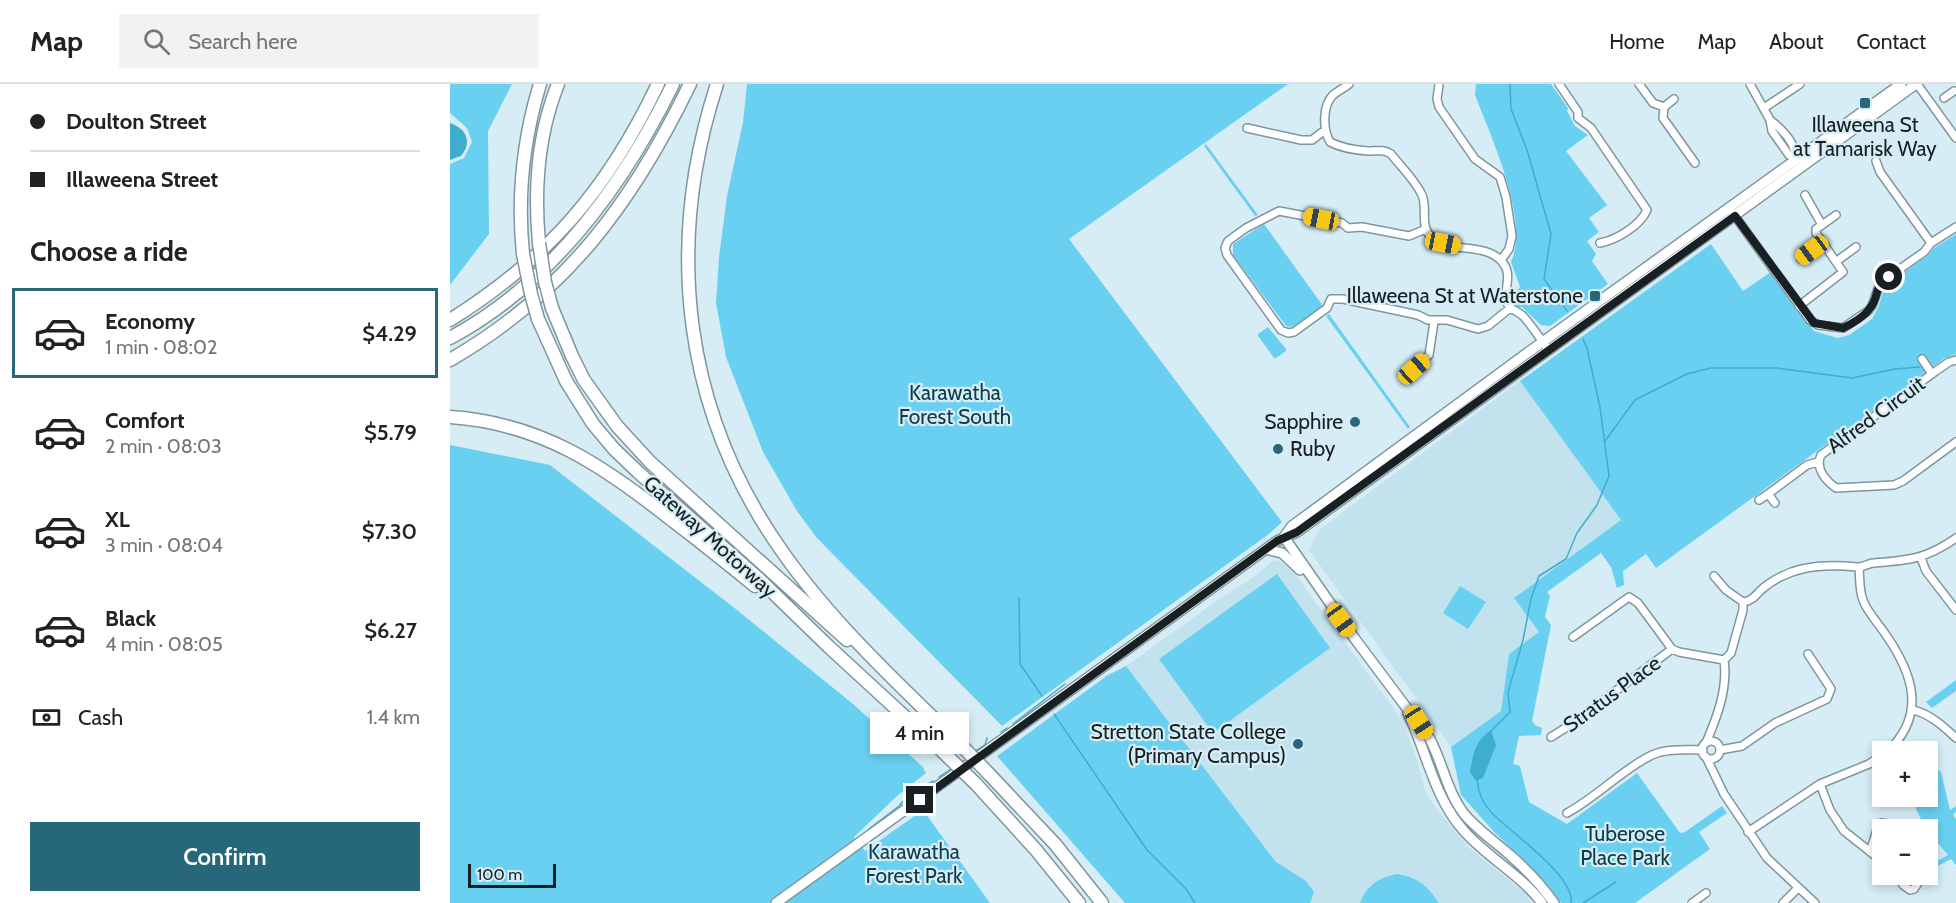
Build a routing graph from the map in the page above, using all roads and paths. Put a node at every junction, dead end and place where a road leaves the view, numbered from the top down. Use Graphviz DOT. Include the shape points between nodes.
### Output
graph roads {
  1 [pos="540,84"];
  2 [pos="558,84"];
  3 [pos="658,84"];
  4 [pos="673,84"];
  5 [pos="690,84"];
  6 [pos="717,84"];
  7 [pos="1349,84"];
  8 [pos="1439,84"];
  9 [pos="1559,84"];
  10 [pos="1639,84"];
  11 [pos="1750,84"];
  12 [pos="1800,84"];
  13 [pos="1901,84"];
  14 [pos="1916,84"];
  15 [pos="1955,92"];
  16 [pos="1944,98"];
  17 [pos="1674,99"];
  18 [pos="1664,107"];
  19 [pos="1764,108"];
  20 [pos="1247,128"];
  21 [pos="1325,130"];
  22 [pos="1956,138"];
  23 [pos="1821,154"];
  24 [pos="1794,155"];
  25 [pos="1876,161"];
  26 [pos="1695,163"];
  27 [pos="1795,173"];
  28 [pos="1805,195"];
  29 [pos="1729,208"];
  30 [pos="1836,215"];
  31 [pos="1735,216"];
  32 [pos="1822,225"];
  33 [pos="1956,227"];
  34 [pos="1426,229"];
  35 [pos="1600,243"];
  36 [pos="1823,243"];
  37 [pos="1931,243"];
  38 [pos="1856,247"];
  39 [pos="1801,258"];
  40 [pos="1500,260"];
  41 [pos="1837,261"];
  42 [pos="1799,306"];
  43 [pos="1510,308"];
  44 [pos="450,320"];
  45 [pos="1434,322"];
  46 [pos="450,338"];
  47 [pos="1545,346"];
  48 [pos="1922,359"];
  49 [pos="450,360"];
  50 [pos="1956,360"];
  51 [pos="1414,369"];
  52 [pos="1932,374"];
  53 [pos="1497,375"];
  54 [pos="1507,380"];
  55 [pos="450,417"];
  56 [pos="1412,442"];
  57 [pos="1956,442"];
  58 [pos="1818,462"];
  59 [pos="1768,494"];
  60 [pos="1759,500"];
  61 [pos="1775,503"];
  62 [pos="1284,537"];
  63 [pos="1956,538"];
  64 [pos="1266,549"];
  65 [pos="1921,558"];
  66 [pos="1859,567"];
  67 [pos="1714,576"];
  68 [pos="1319,588"];
  69 [pos="1743,602"];
  70 [pos="1956,610"];
  71 [pos="1573,637"];
  72 [pos="828,646"];
  73 [pos="1672,649"];
  74 [pos="1808,654"];
  75 [pos="1724,660"];
  76 [pos="897,683"];
  77 [pos="1403,703"];
  78 [pos="1913,710"];
  79 [pos="1714,726"];
  80 [pos="1551,737"];
  81 [pos="1956,738"];
  82 [pos="1898,741"];
  83 [pos="1705,750"];
  84 [pos="1718,750"];
  85 [pos="1872,762"];
  86 [pos="1716,777"];
  87 [pos="1820,784"];
  88 [pos="1567,813"];
  89 [pos="1748,832"];
  90 [pos="1872,845"];
  91 [pos="1870,852"];
  92 [pos="1902,885"];
  93 [pos="1917,885"];
  94 [pos="1798,888"];
  95 [pos="1706,893"];
  96 [pos="776,903"];
  97 [pos="1079,903"];
  98 [pos="1102,903"];
  99 [pos="1542,903"];
  100 [pos="1554,903"];
  101 [pos="1692,903"];
  102 [pos="1783,903"];
  103 [pos="1815,903"];
  1 -- 72 [label="highway, Gateway Motorway, bridge" via="521,172 523,254 538,319 566,381 614,449"];
  2 -- 76 [label="highway, bridge" via="540,158 539,243 552,308 584,380 633,444"];
  3 -- 44 [label="highway" via="627,144 579,213 519,271"];
  4 -- 46 [label="highway" via="637,152 588,221 523,287"];
  5 -- 49 [label="highway" via="647,167 584,252 524,309"];
  6 -- 76 [label="highway, Gateway Motorway" via="693,179 687,237 688,296 704,387 738,479 767,530 804,581"];
  7 -- 21 [label="street" via="1331,97"];
  8 -- 40 [label="street" via="1439,107 1475,159 1500,177 1512,236 1509,249"];
  9 -- 35 [label="street" via="1578,118 1591,128 1647,210 1614,240"];
  10 -- 18 [label="street" via="1653,103"];
  11 -- 19 [label="street"];
  12 -- 19 [label="street"];
  13 -- 24 [label="main road" via="1807,151"];
  14 -- 22 [label="street"];
  14 -- 23 [label="main road"];
  15 -- 16 [label="street"];
  17 -- 18 [label="street"];
  18 -- 26 [label="street" via="1663,118"];
  19 -- 24 [label="street"];
  20 -- 21 [label="street" via="1301,140 1312,140"];
  21 -- 34 [label="street" via="1330,142 1339,146 1385,150 1391,154 1422,194"];
  23 -- 24 [label="street" via="1804,160"];
  23 -- 27 [label="main road"];
  24 -- 27 [label="street"];
  24 -- 29 [label="main road" via="1785,168"];
  25 -- 37 [label="street"];
  27 -- 31 [label="main road"];
  28 -- 32 [label="street"];
  29 -- 31 [label="street"];
  29 -- 47 [label="main road"];
  30 -- 32 [label="street"];
  31 -- 42 [label="street"];
  31 -- 47 [label="main road"];
  32 -- 36 [label="street" via="1816,233"];
  33 -- 37 [label="street"];
  34 -- 40 [label="street" via="1433,239 1488,252"];
  34 -- 45 [label="street" via="1409,236 1348,228 1342,223 1279,211 1246,228 1228,241 1226,248 1227,255 1281,330 1288,333 1328,308 1331,299 1418,315"];
  36 -- 39 [label="street"];
  36 -- 41 [label="street"];
  37 -- 42 [label="street" via="1880,283 1872,306 1848,326 1814,323"];
  38 -- 41 [label="street"];
  40 -- 43 [label="street" via="1506,266 1506,301"];
  41 -- 42 [label="street" via="1841,275"];
  43 -- 45 [label="street" via="1478,329 1447,320"];
  43 -- 47 [label="street" via="1524,317"];
  45 -- 51 [label="street" via="1429,355"];
  47 -- 53 [label="main road"];
  47 -- 54 [label="main road"];
  48 -- 52 [label="street"];
  50 -- 52 [label="street, Alfred Circuit"];
  52 -- 58 [label="street, Alfred Circuit" via="1821,455"];
  53 -- 54 [label="main road"];
  53 -- 56 [label="main road"];
  54 -- 56 [label="main road"];
  55 -- 72 [label="highway" via="513,427 588,459 631,488"];
  56 -- 62 [label="main road" via="1292,526"];
  57 -- 58 [label="street, Alfred Circuit" via="1894,485 1836,488"];
  58 -- 59 [label="street" via="1807,465"];
  59 -- 60 [label="street"];
  59 -- 61 [label="street"];
  62 -- 64 [label="main road"];
  62 -- 68 [label="main road"];
  63 -- 65 [label="street"];
  64 -- 68 [label="main road" via="1290,559"];
  64 -- 96 [label="main road"];
  65 -- 66 [label="street"];
  65 -- 70 [label="street" via="1926,572"];
  66 -- 69 [label="street" via="1802,569 1782,576"];
  66 -- 78 [label="street" via="1865,606 1908,674"];
  67 -- 69 [label="street"];
  68 -- 77 [label="main road"];
  69 -- 75 [label="street" via="1731,653"];
  71 -- 73 [label="street" via="1629,597 1638,603"];
  72 -- 97 [label="highway, Gateway Motorway, bridge" via="976,784"];
  73 -- 75 [label="street"];
  73 -- 80 [label="street, Stratus Place"];
  74 -- 84 [label="street" via="1831,689 1827,699 1775,723 1742,746"];
  75 -- 79 [label="street" via="1726,674"];
  76 -- 98 [label="highway, Gateway Motorway, bridge" via="1055,844"];
  77 -- 99 [label="main road" via="1431,773 1459,824"];
  77 -- 100 [label="main road" via="1430,739 1461,810 1526,870"];
  78 -- 81 [label="street" via="1923,712"];
  78 -- 82 [label="street"];
  79 -- 83 [label="street"];
  79 -- 84 [label="street"];
  83 -- 84 [label="street" via="1712,741"];
  83 -- 84 [label="street" via="1710,759"];
  83 -- 86 [label="street"];
  83 -- 88 [label="street" via="1653,754"];
  84 -- 86 [label="street"];
  85 -- 87 [label="street"];
  86 -- 89 [label="street"];
  87 -- 89 [label="street"];
  87 -- 91 [label="street" via="1839,825"];
  89 -- 94 [label="street" via="1767,858"];
  90 -- 91 [label="street"];
  92 -- 93 [label="street" via="1910,890"];
  94 -- 102 [label="street"];
  94 -- 103 [label="street"];
  95 -- 101 [label="street"];
}
